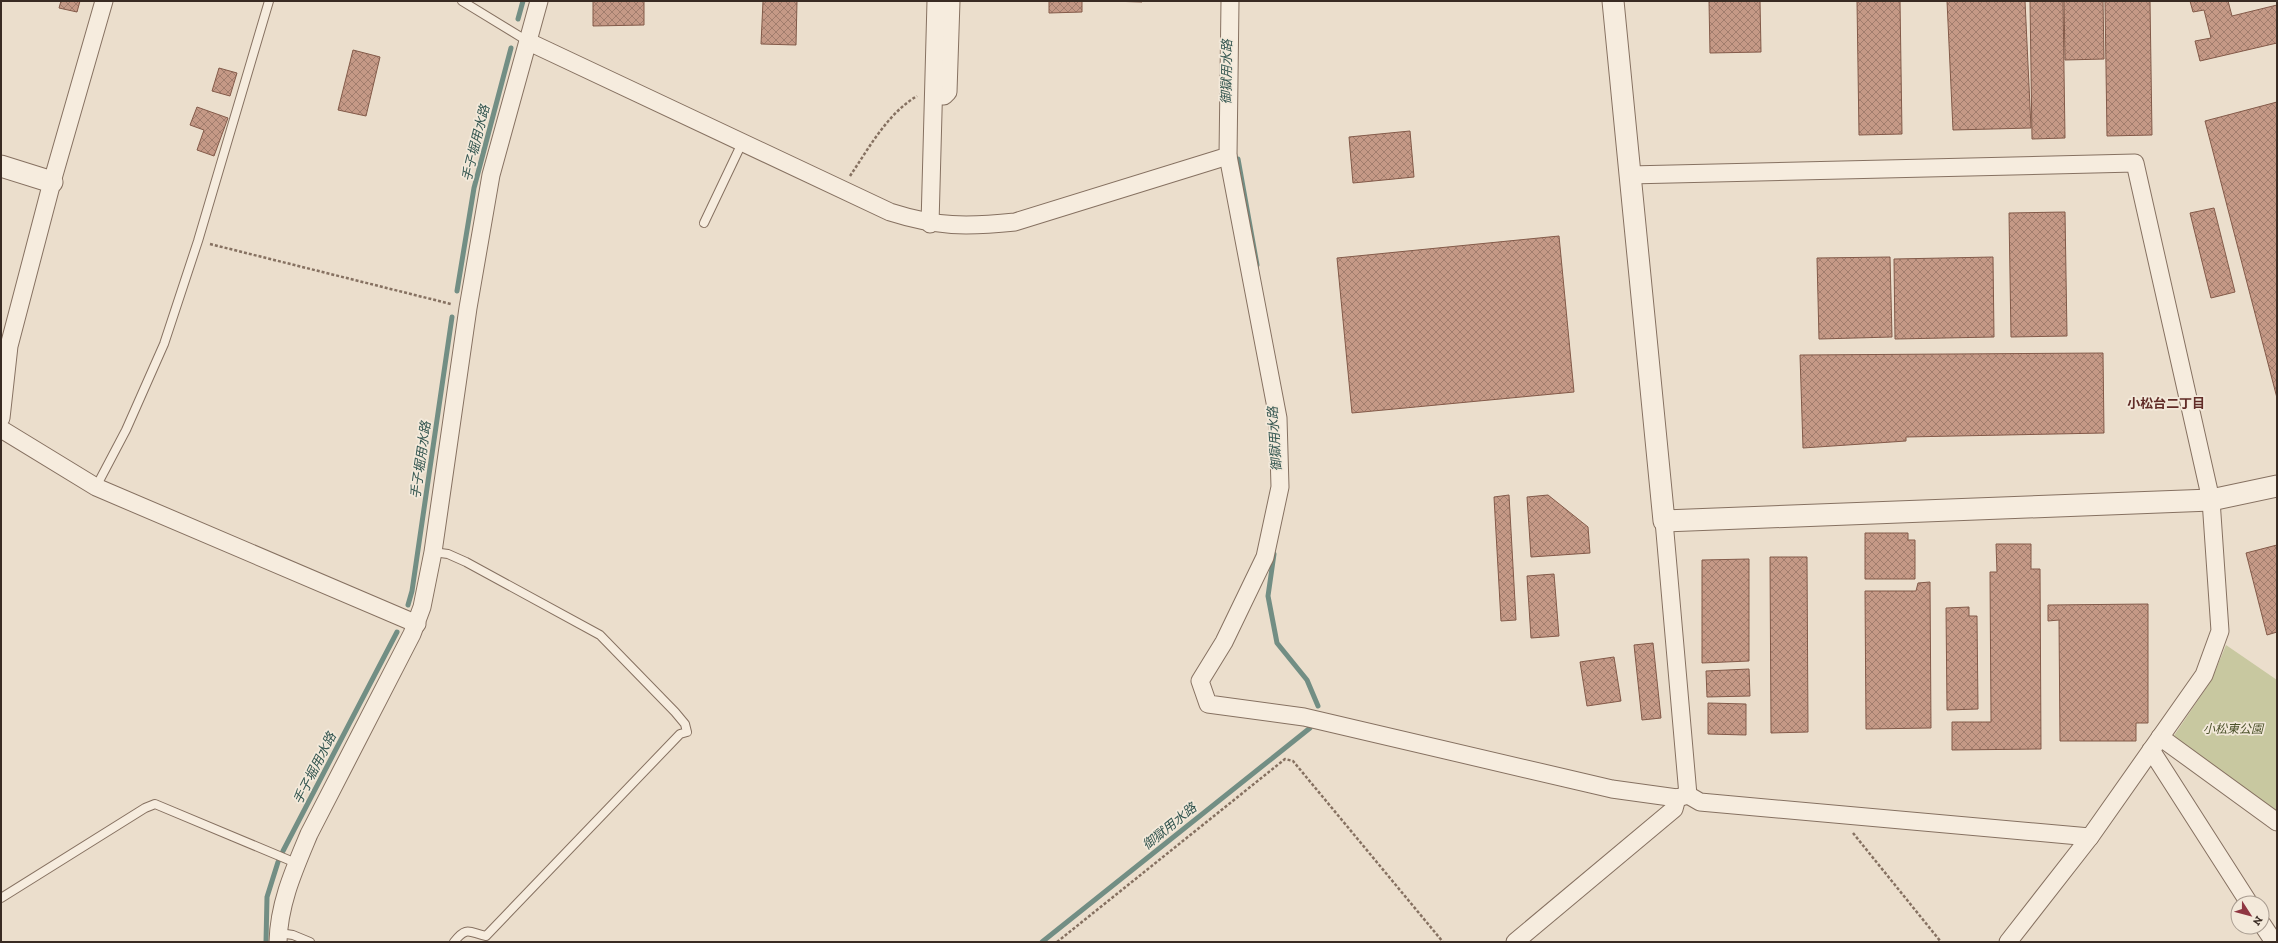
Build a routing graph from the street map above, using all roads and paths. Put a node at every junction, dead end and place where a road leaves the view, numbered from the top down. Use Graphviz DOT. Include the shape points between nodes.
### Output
graph roads {
  1 [pos="104,1"];
  2 [pos="269,1"];
  3 [pos="462,1"];
  4 [pos="539,1"];
  5 [pos="936,1"];
  6 [pos="951,1"];
  7 [pos="1230,1"];
  8 [pos="1613,1"];
  9 [pos="529,42"];
  10 [pos="927,95"];
  11 [pos="742,143"];
  12 [pos="1228,156"];
  13 [pos="1,166"];
  14 [pos="1629,175"];
  15 [pos="52,182"];
  16 [pos="840,191"];
  17 [pos="704,223"];
  18 [pos="930,224"];
  19 [pos="198,241"];
  20 [pos="468,308"];
  21 [pos="1,418"];
  22 [pos="1,430"];
  23 [pos="96,486"];
  24 [pos="2277,486"];
  25 [pos="2211,500"];
  26 [pos="1664,521"];
  27 [pos="433,552"];
  28 [pos="417,624"];
  29 [pos="2155,743"];
  30 [pos="1683,797"];
  31 [pos="1837,814"];
  32 [pos="2277,822"];
  33 [pos="2090,837"];
  34 [pos="296,863"];
  35 [pos="2244,895"];
  36 [pos="1,898"];
  37 [pos="278,937"];
  38 [pos="310,942"];
  39 [pos="454,942"];
  40 [pos="1057,942"];
  41 [pos="1443,942"];
  42 [pos="1515,942"];
  43 [pos="1942,942"];
  44 [pos="2008,942"];
  1 -- 15 [label="street"];
  2 -- 19 [label="lane"];
  3 -- 9 [label="lane"];
  4 -- 9 [label="street"];
  5 -- 10 [label="street"];
  6 -- 10 [label="street" via="948,92 944,96"];
  7 -- 12 [label="street"];
  8 -- 14 [label="street"];
  9 -- 11 [label="street"];
  9 -- 20 [label="street" via="491,175"];
  10 -- 16 [label="path" via="899,108"];
  10 -- 18 [label="street"];
  11 -- 16 [label="street"];
  11 -- 17 [label="lane"];
  12 -- 18 [label="street" via="1015,222 980,225"];
  12 -- 30 [label="street" via="1278,418 1280,486 1265,557 1224,642 1200,681 1208,704 1304,717 1612,789"];
  13 -- 15 [label="street"];
  14 -- 25 [label="street" via="2135,163"];
  14 -- 26 [label="street"];
  15 -- 21 [label="street" via="9,346"];
  16 -- 18 [label="street" via="890,212"];
  19 -- 20 [label="path"];
  19 -- 23 [label="lane" via="164,344 126,430"];
  20 -- 27 [label="street"];
  22 -- 23 [label="street"];
  23 -- 28 [label="street"];
  24 -- 25 [label="street"];
  25 -- 26 [label="street"];
  25 -- 29 [label="street" via="2220,631 2204,675"];
  26 -- 30 [label="street"];
  27 -- 28 [label="street"];
  27 -- 39 [label="lane" via="448,554 466,562 600,636 685,724 687,732 680,734 486,936 466,931"];
  28 -- 34 [label="street"];
  29 -- 32 [label="street"];
  29 -- 33 [label="street"];
  29 -- 35 [label="street"];
  30 -- 31 [label="street" via="1700,802"];
  30 -- 42 [label="street" via="1674,809"];
  31 -- 33 [label="street"];
  31 -- 43 [label="path"];
  33 -- 44 [label="street"];
  34 -- 36 [label="lane" via="155,804"];
  34 -- 37 [label="street" via="286,888"];
  37 -- 38 [label="lane" via="293,935"];
  40 -- 41 [label="path" via="1285,759 1293,761"];
}
